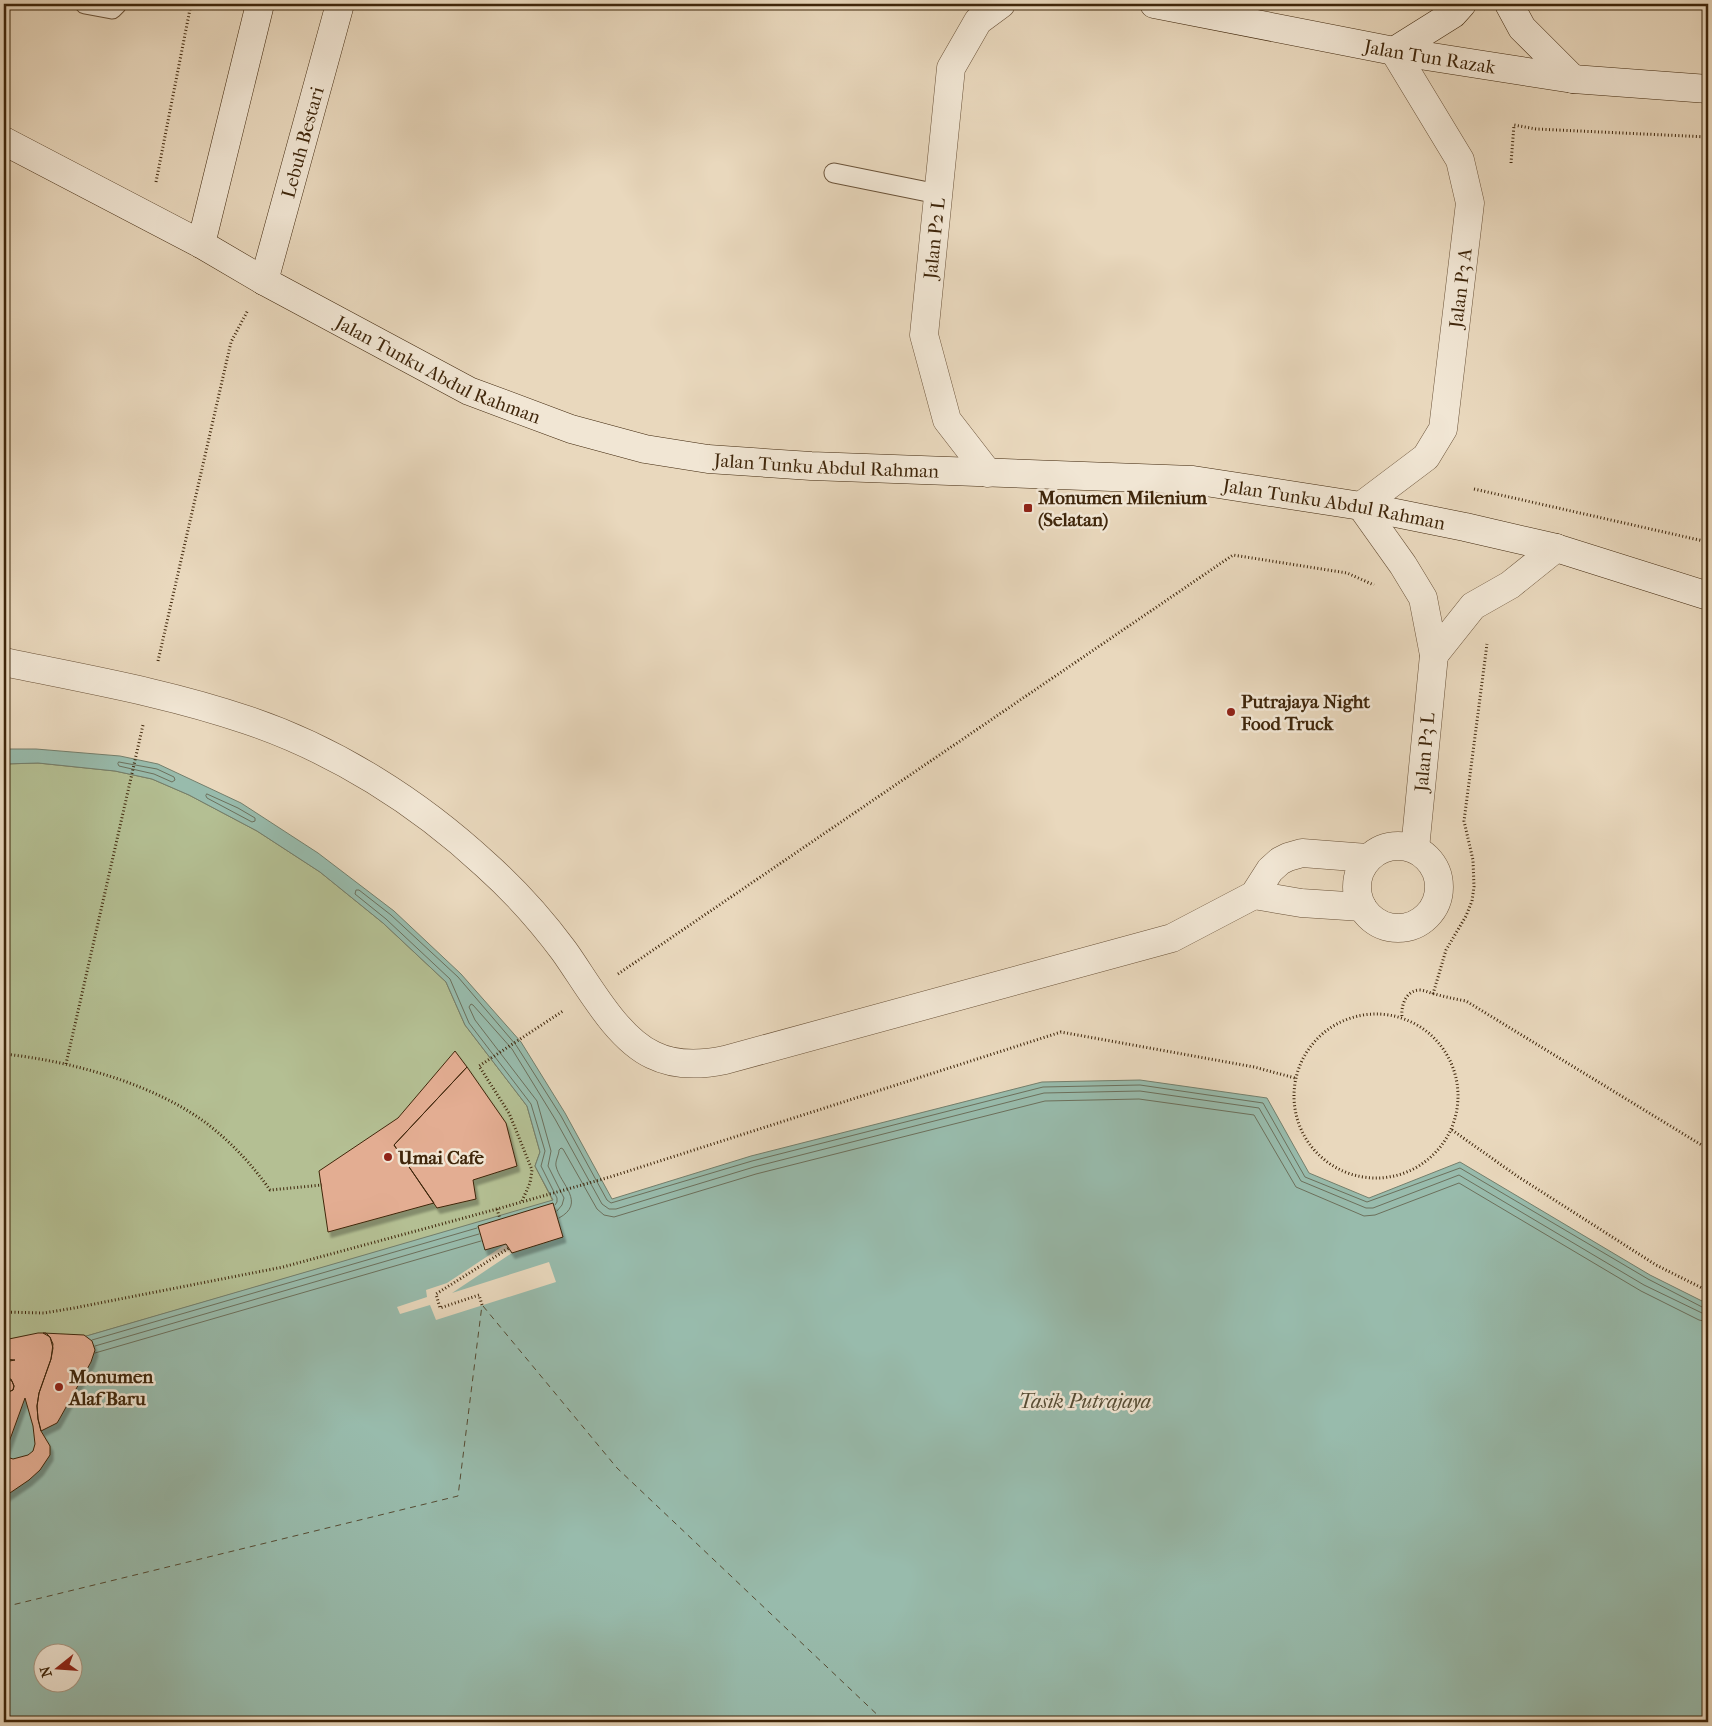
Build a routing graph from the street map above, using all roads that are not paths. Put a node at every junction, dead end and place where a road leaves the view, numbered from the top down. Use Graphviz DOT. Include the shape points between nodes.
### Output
graph roads {
  1 [pos="85,4"];
  2 [pos="117,4"];
  3 [pos="260,4"];
  4 [pos="340,4"];
  5 [pos="1001,4"];
  6 [pos="1154,4"];
  7 [pos="1462,4"];
  8 [pos="1509,4"];
  9 [pos="1394,51"];
  10 [pos="1573,79"];
  11 [pos="1708,89"];
  12 [pos="4,141"];
  13 [pos="834,173"];
  14 [pos="938,194"];
  15 [pos="201,244"];
  16 [pos="264,281"];
  17 [pos="988,474"];
  18 [pos="1360,506"];
  19 [pos="1556,548"];
  20 [pos="1708,596"];
  21 [pos="1434,655"];
  22 [pos="4,662"];
  23 [pos="1415,848"];
  24 [pos="1367,858"];
  25 [pos="1254,895"];
  26 [pos="1362,908"];
  1 -- 2 [label="lane" via="112,9"];
  3 -- 15 [label="street"];
  4 -- 16 [label="street, Lebuh Bestari"];
  5 -- 14 [label="street, Jalan P2 L" via="978,21 951,68"];
  6 -- 9 [label="street, Jalan Tun Razak"];
  7 -- 9 [label="street" via="1454,14"];
  8 -- 10 [label="street" via="1522,28"];
  9 -- 10 [label="street, Jalan Tun Razak"];
  9 -- 18 [label="street, Jalan P3 A" via="1460,160 1470,204 1443,429 1426,457"];
  10 -- 11 [label="street, Jalan Tun Razak"];
  12 -- 15 [label="street, Jalan Tunku Abdul Rahman"];
  13 -- 14 [label="lane"];
  14 -- 17 [label="street, Jalan P2 L" via="924,335 947,420"];
  15 -- 16 [label="street, Jalan Tunku Abdul Rahman"];
  16 -- 17 [label="street, Jalan Tunku Abdul Rahman" via="469,391 571,429 645,449 708,459"];
  17 -- 18 [label="street, Jalan Tunku Abdul Rahman" via="1193,480"];
  18 -- 19 [label="street, Jalan Tunku Abdul Rahman"];
  18 -- 21 [label="street, Jalan P3 L" via="1404,565 1422,598"];
  19 -- 20 [label="street, Jalan Tunku Abdul Rahman"];
  19 -- 21 [label="street" via="1510,585 1473,606"];
  21 -- 23 [label="street, Jalan P3 L"];
  22 -- 25 [label="street" via="196,704 249,720 352,766 403,798 486,864 527,904 615,1023 632,1041 652,1055 676,1062 703,1064 725,1060 1172,938"];
  23 -- 24 [label="street" via="1398,845 1381,848"];
  23 -- 26 [label="street" via="1429,858 1438,874 1440,891 1434,908 1422,921 1407,928 1389,928 1374,921"];
  24 -- 25 [label="street" via="1302,853 1288,857 1270,870"];
  24 -- 26 [label="street" via="1358,874 1357,891"];
  25 -- 26 [label="street" via="1301,904"];
}
